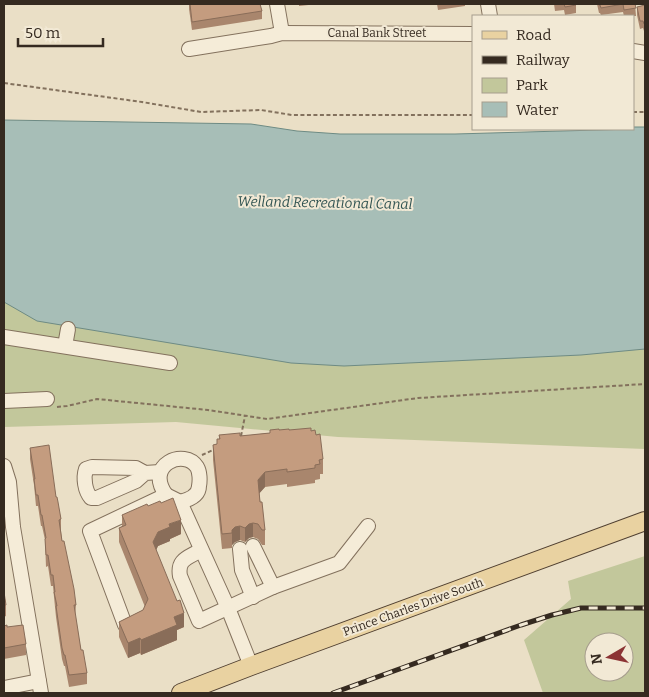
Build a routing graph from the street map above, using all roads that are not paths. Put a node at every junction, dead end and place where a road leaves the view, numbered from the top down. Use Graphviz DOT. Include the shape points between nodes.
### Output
graph roads {
  1 [pos="277,4"];
  2 [pos="282,33"];
  3 [pos="472,34"];
  4 [pos="189,49"];
  5 [pos="68,328"];
  6 [pos="4,337"];
  7 [pos="65,346"];
  8 [pos="170,363"];
  9 [pos="47,399"];
  10 [pos="4,401"];
  11 [pos="4,466"];
  12 [pos="160,472"];
  13 [pos="145,473"];
  14 [pos="166,496"];
  15 [pos="180,502"];
  16 [pos="645,521"];
  17 [pos="368,526"];
  18 [pos="8,527"];
  19 [pos="201,550"];
  20 [pos="273,587"];
  21 [pos="253,597"];
  22 [pos="228,608"];
  23 [pos="125,625"];
  24 [pos="251,666"];
  25 [pos="40,687"];
  26 [pos="4,688"];
  27 [pos="201,690"];
  28 [pos="181,693"];
  1 -- 2 [label="street"];
  2 -- 3 [label="street, Canal Bank Street"];
  2 -- 4 [label="street, Canal Bank Street"];
  5 -- 7 [label="street"];
  6 -- 7 [label="street"];
  7 -- 8 [label="street"];
  9 -- 10 [label="street"];
  11 -- 18 [label="street" via="9,482"];
  12 -- 13 [label="street"];
  12 -- 14 [label="street" via="161,489"];
  12 -- 15 [label="street" via="173,460 191,461 197,467 198,492"];
  14 -- 15 [label="street"];
  14 -- 23 [label="street" via="90,531"];
  15 -- 19 [label="street"];
  16 -- 24 [label="main road, Prince Charles Drive South"];
  17 -- 20 [label="street" via="339,563"];
  18 -- 25 [label="street"];
  19 -- 22 [label="street"];
  19 -- 22 [label="street" via="182,561 179,569 199,621"];
  20 -- 21 [label="street"];
  20 -- 21 [label="street" via="246,547 242,570"];
  21 -- 22 [label="street"];
  22 -- 24 [label="street"];
  24 -- 27 [label="main road, Prince Charles Drive South"];
  25 -- 26 [label="street"];
  27 -- 28 [label="main road, Prince Charles Drive South"];
}
